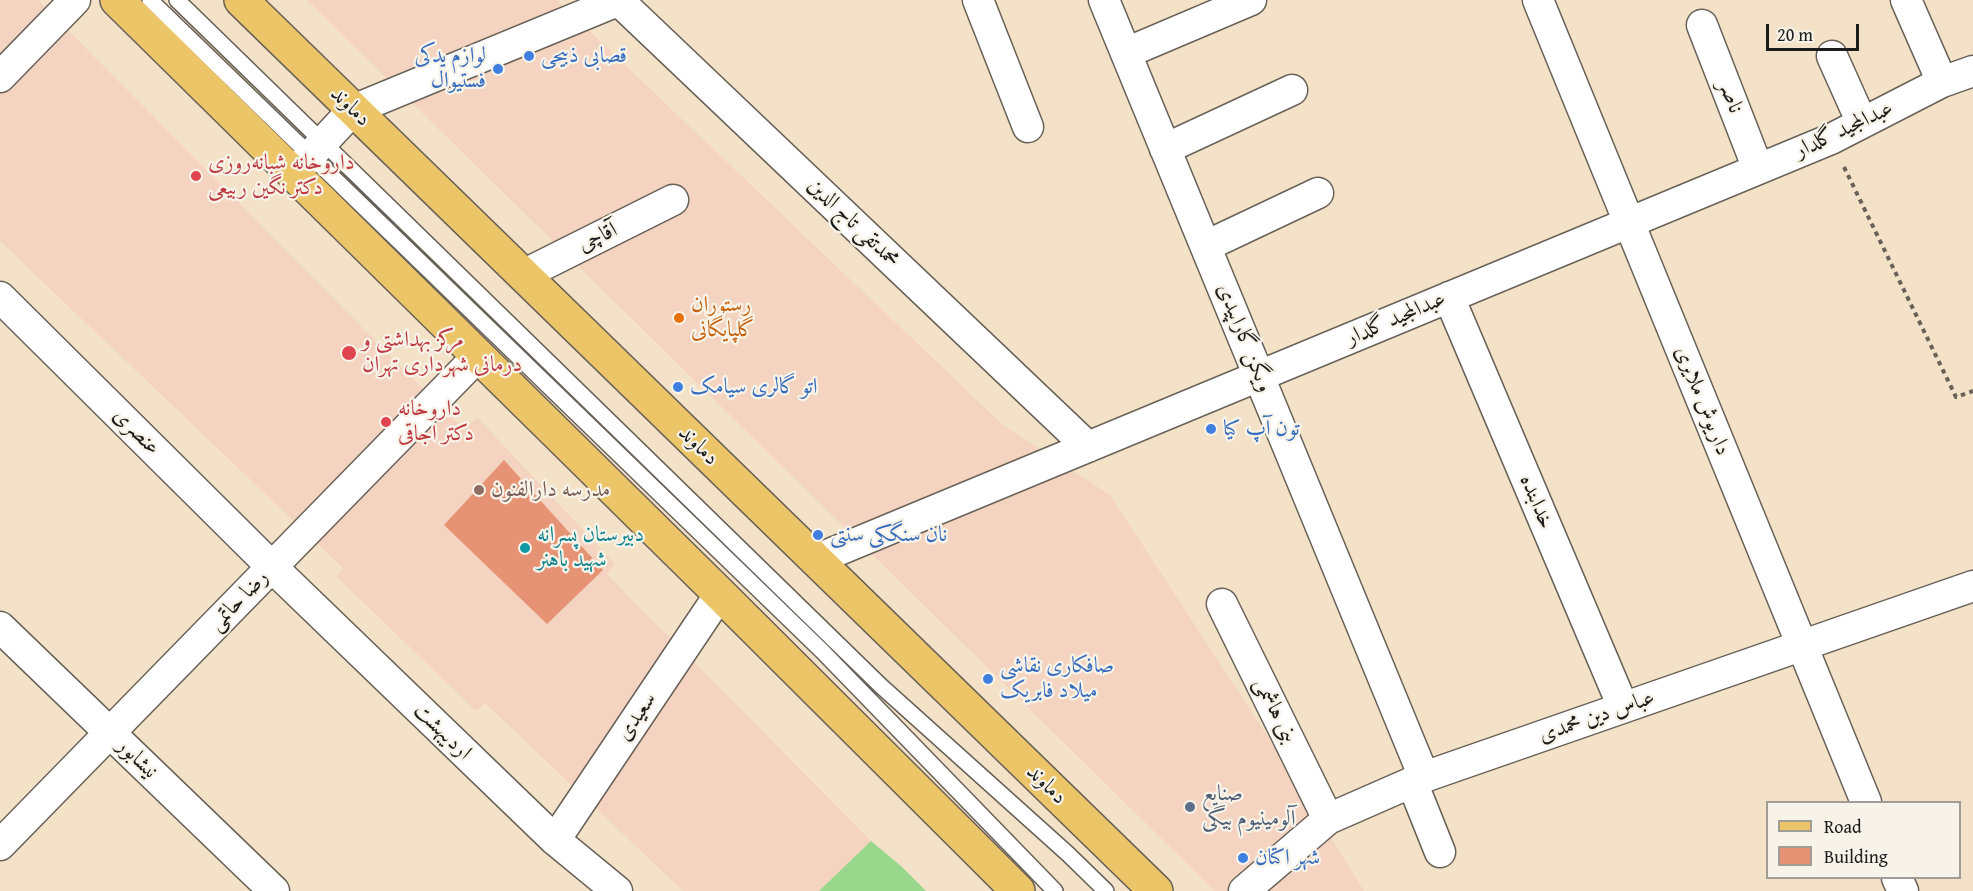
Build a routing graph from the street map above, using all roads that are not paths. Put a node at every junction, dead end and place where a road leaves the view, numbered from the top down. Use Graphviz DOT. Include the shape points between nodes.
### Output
graph roads {
  1 [pos="75,0"];
  2 [pos="117,0"];
  3 [pos="150,0"];
  4 [pos="177,0"];
  5 [pos="241,0"];
  6 [pos="619,0"];
  7 [pos="978,0"];
  8 [pos="1104,0"];
  9 [pos="1251,0"];
  10 [pos="1538,0"];
  11 [pos="1906,0"];
  12 [pos="1701,25"];
  13 [pos="1126,53"];
  14 [pos="1832,56"];
  15 [pos="1973,71"];
  16 [pos="0,77"];
  17 [pos="1942,82"];
  18 [pos="1292,90"];
  19 [pos="353,110"];
  20 [pos="1862,123"];
  21 [pos="1028,127"];
  22 [pos="1166,148"];
  23 [pos="1758,169"];
  24 [pos="293,174"];
  25 [pos="1318,193"];
  26 [pos="673,200"];
  27 [pos="1629,222"];
  28 [pos="1206,246"];
  29 [pos="523,275"];
  30 [pos="0,297"];
  31 [pos="1449,297"];
  32 [pos="478,356"];
  33 [pos="1259,376"];
  34 [pos="1088,447"];
  35 [pos="815,560"];
  36 [pos="272,567"];
  37 [pos="1973,586"];
  38 [pos="720,594"];
  39 [pos="1222,604"];
  40 [pos="0,627"];
  41 [pos="1803,646"];
  42 [pos="1623,707"];
  43 [pos="110,733"];
  44 [pos="1418,779"];
  45 [pos="1866,801"];
  46 [pos="1328,819"];
  47 [pos="555,840"];
  48 [pos="0,845"];
  49 [pos="1440,852"];
  50 [pos="274,891"];
  51 [pos="617,891"];
  52 [pos="1018,891"];
  53 [pos="1055,891"];
  54 [pos="1106,891"];
  55 [pos="1156,891"];
  56 [pos="1244,891"];
  1 -- 16 [label="street"];
  2 -- 24 [label="main road"];
  3 -- 53 [label="lane" via="822,651"];
  4 -- 54 [label="lane" via="881,686"];
  5 -- 19 [label="main road, دماوند"];
  6 -- 19 [label="street"];
  6 -- 34 [label="street, محمدتقی تاج الدین"];
  7 -- 21 [label="street"];
  8 -- 13 [label="street, ویگن گاراپیدی"];
  9 -- 13 [label="street"];
  10 -- 27 [label="street, داریوش ملایری"];
  11 -- 17 [label="street"];
  12 -- 23 [label="street, ناصر"];
  13 -- 22 [label="street, ویگن گاراپیدی"];
  14 -- 20 [label="street"];
  15 -- 17 [label="street, عبدالمجید گلدار"];
  17 -- 20 [label="street, عبدالمجید گلدار"];
  18 -- 22 [label="street"];
  19 -- 24 [label="street"];
  19 -- 29 [label="main road, دماوند"];
  20 -- 23 [label="street, عبدالمجید گلدار"];
  22 -- 28 [label="street, ویگن گاراپیدی"];
  23 -- 27 [label="street, عبدالمجید گلدار"];
  24 -- 32 [label="main road"];
  25 -- 28 [label="street"];
  26 -- 29 [label="street, آقاچی"];
  27 -- 31 [label="street, عبدالمجید گلدار"];
  27 -- 41 [label="street, داریوش ملایری"];
  28 -- 33 [label="street, ویگن گاراپیدی"];
  29 -- 35 [label="main road, دماوند"];
  30 -- 36 [label="street, عنصری"];
  31 -- 33 [label="street, عبدالمجید گلدار"];
  31 -- 42 [label="street, خدابنده"];
  32 -- 36 [label="street, رضا حاتمی"];
  32 -- 38 [label="main road"];
  33 -- 34 [label="street, عبدالمجید گلدار"];
  33 -- 44 [label="street, ویگن گاراپیدی"];
  34 -- 35 [label="street, عبدالمجید گلدار"];
  35 -- 55 [label="main road, دماوند"];
  36 -- 43 [label="street, رضا حاتمی"];
  36 -- 47 [label="street, اردیبهشت"];
  37 -- 41 [label="street, عباس دین محمدی"];
  38 -- 47 [label="street, سعیدی"];
  38 -- 52 [label="main road"];
  39 -- 46 [label="street, بنی هاشمی"];
  40 -- 43 [label="street, نیشابور"];
  41 -- 42 [label="street, عباس دین محمدی"];
  41 -- 45 [label="street, داریوش ملایری"];
  42 -- 44 [label="street, عباس دین محمدی"];
  43 -- 48 [label="street, رضا حاتمی"];
  43 -- 50 [label="street, نیشابور"];
  44 -- 46 [label="street, عباس دین محمدی"];
  44 -- 49 [label="street, ویگن گاراپیدی"];
  46 -- 56 [label="street, عباس دین محمدی"];
  47 -- 51 [label="street, اردیبهشت"];
}
